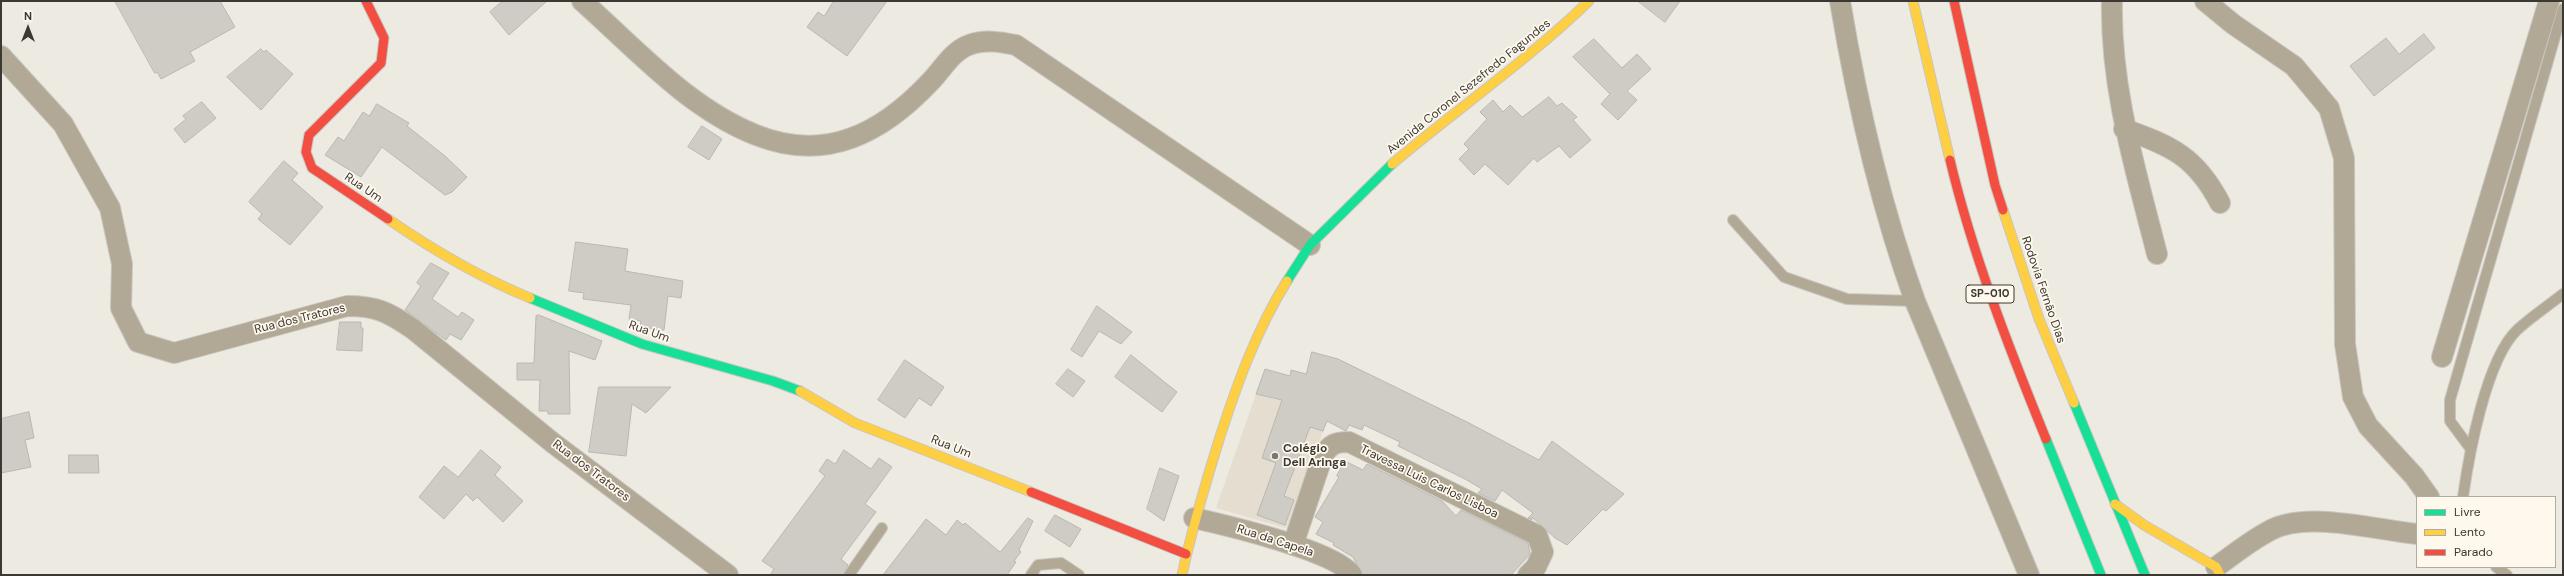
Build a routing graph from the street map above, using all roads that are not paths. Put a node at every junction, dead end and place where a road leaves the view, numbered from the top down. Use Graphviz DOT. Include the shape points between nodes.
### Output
graph roads {
  1 [pos="366,1"];
  2 [pos="582,1"];
  3 [pos="1589,1"];
  4 [pos="1840,1"];
  5 [pos="1914,1"];
  6 [pos="1954,1"];
  7 [pos="2112,1"];
  8 [pos="2205,1"];
  9 [pos="2549,1"];
  10 [pos="2563,9"];
  11 [pos="1,56"];
  12 [pos="2124,129"];
  13 [pos="2220,203"];
  14 [pos="1733,220"];
  15 [pos="1310,245"];
  16 [pos="2157,254"];
  17 [pos="2563,294"];
  18 [pos="1915,301"];
  19 [pos="2442,357"];
  20 [pos="2470,448"];
  21 [pos="2428,496"];
  22 [pos="2463,496"];
  23 [pos="2114,504"];
  24 [pos="1194,518"];
  25 [pos="882,528"];
  26 [pos="2416,534"];
  27 [pos="1293,545"];
  28 [pos="1186,554"];
  29 [pos="2497,568"];
  30 [pos="2218,571"];
  31 [pos="728,575"];
  32 [pos="849,575"];
  33 [pos="1031,575"];
  34 [pos="1079,575"];
  35 [pos="1182,575"];
  36 [pos="1352,575"];
  37 [pos="1528,575"];
  38 [pos="2028,575"];
  39 [pos="2101,575"];
  40 [pos="2145,575"];
  41 [pos="2507,575"];
  1 -- 28 [label="main road, Rua Um" via="386,40 381,63 309,135 305,146 306,158 312,168 438,253 499,285 642,344 773,381 807,394 855,423"];
  2 -- 15 [label="street" via="695,102 754,135 777,142 829,145 853,139 870,131 916,98 952,56 968,45 999,41 1016,45"];
  3 -- 15 [label="main road, Avenida Coronel Sezefredo Fagundes" via="1555,34 1390,165"];
  4 -- 18 [label="street" via="1852,72 1888,220"];
  5 -- 39 [label="main road, SP-010" via="1958,193 2002,331"];
  6 -- 23 [label="main road, Rodovia Fernão Dias / SP-010" via="1995,184 2039,319"];
  7 -- 12 [label="street" via="2117,88"];
  8 -- 21 [label="street" via="2233,24 2294,66 2329,108 2344,158 2345,344 2353,397 2368,426 2414,476"];
  9 -- 19 [label="street"];
  10 -- 20 [label="lane" via="2450,400 2450,422"];
  11 -- 31 [label="street, Rua dos Tratores" via="63,124 110,208 122,264 121,308 138,342 174,353 347,306 370,306 388,312 413,329 553,443"];
  12 -- 13 [label="street" via="2178,152 2194,164 2209,182"];
  12 -- 16 [label="street"];
  14 -- 18 [label="lane" via="1784,277 1847,299"];
  15 -- 24 [label="main road, Avenida Coronel Sezefredo Fagundes" via="1267,313 1240,374"];
  17 -- 20 [label="lane" via="2516,330 2495,364"];
  18 -- 38 [label="street"];
  20 -- 22 [label="lane"];
  23 -- 30 [label="main road"];
  23 -- 40 [label="main road, Rodovia Fernão Dias / SP-010"];
  24 -- 27 [label="street, Rua da Capela"];
  24 -- 28 [label="main road, Avenida Coronel Sezefredo Fagundes"];
  25 -- 32 [label="lane"];
  26 -- 30 [label="street" via="2336,522 2286,525 2270,530"];
  27 -- 36 [label="street, Rua da Capela" via="1342,566"];
  27 -- 37 [label="street, Travessa Luis Carlos Lisboa" via="1324,455 1336,442 1349,442 1537,535 1543,552 1536,567"];
  28 -- 35 [label="main road, Avenida Coronel Sezefredo Fagundes"];
  29 -- 41 [label="lane"];
  33 -- 34 [label="lane" via="1038,566 1061,564"];
}
